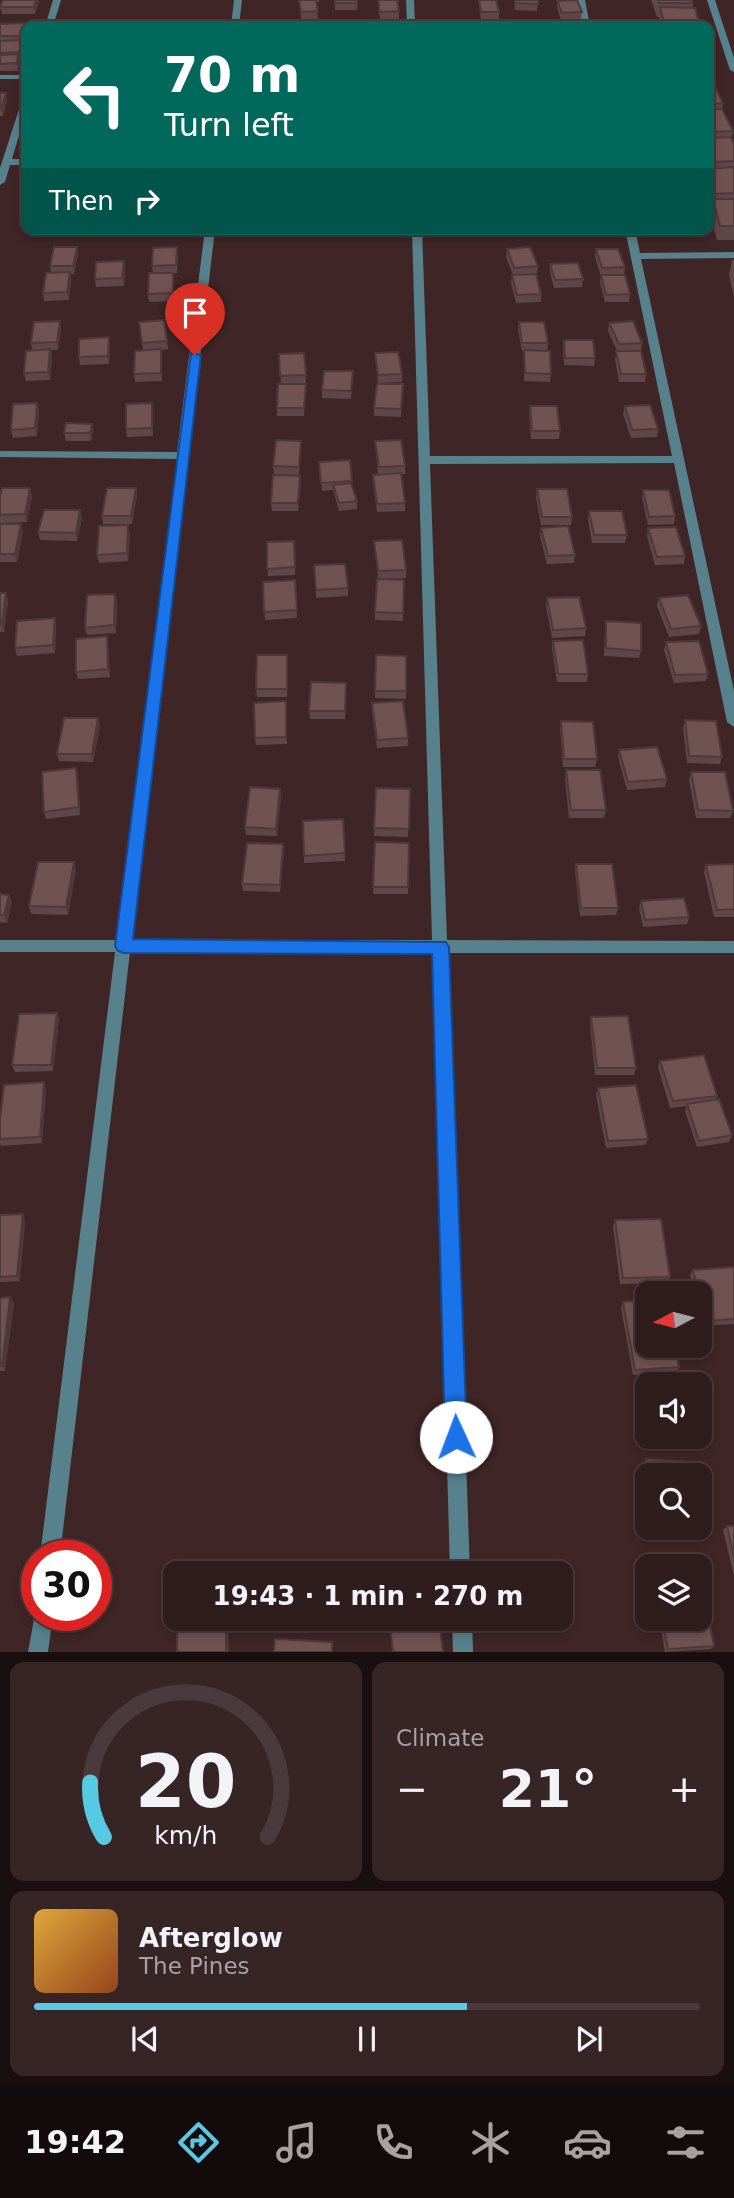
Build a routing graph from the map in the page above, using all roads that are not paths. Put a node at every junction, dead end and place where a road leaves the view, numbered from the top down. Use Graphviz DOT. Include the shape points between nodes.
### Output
graph roads {
  1 [pos="57,0"];
  2 [pos="238,0"];
  3 [pos="410,0"];
  4 [pos="581,0"];
  5 [pos="710,0"];
  6 [pos="51,21"];
  7 [pos="236,21"];
  8 [pos="411,21"];
  9 [pos="585,21"];
  10 [pos="734,70"];
  11 [pos="0,77"];
  12 [pos="21,77"];
  13 [pos="21,115"];
  14 [pos="6,162"];
  15 [pos="21,162"];
  16 [pos="0,182"];
  17 [pos="209,235"];
  18 [pos="417,235"];
  19 [pos="631,235"];
  20 [pos="734,255"];
  21 [pos="635,256"];
  22 [pos="0,454"];
  23 [pos="183,456"];
  24 [pos="679,459"];
  25 [pos="425,460"];
  26 [pos="734,722"];
  27 [pos="0,946"];
  28 [pos="124,946"];
  29 [pos="440,947"];
  30 [pos="734,947"];
  31 [pos="52,1540"];
  32 [pos="460,1561"];
  33 [pos="41,1631"];
  34 [pos="462,1631"];
  35 [pos="38,1652"];
  36 [pos="463,1652"];
  1 -- 6 [label="street"];
  2 -- 7 [label="street"];
  3 -- 8 [label="street"];
  4 -- 9 [label="street"];
  5 -- 10 [label="street"];
  11 -- 12 [label="street"];
  13 -- 14 [label="street"];
  14 -- 15 [label="street"];
  14 -- 16 [label="street"];
  17 -- 23 [label="street"];
  18 -- 25 [label="street"];
  19 -- 21 [label="street"];
  20 -- 21 [label="street"];
  21 -- 24 [label="street"];
  22 -- 23 [label="street"];
  23 -- 28 [label="street"];
  24 -- 25 [label="street"];
  24 -- 26 [label="street"];
  25 -- 29 [label="street"];
  27 -- 28 [label="street"];
  28 -- 29 [label="street"];
  28 -- 31 [label="street"];
  29 -- 30 [label="street"];
  29 -- 32 [label="street"];
  33 -- 35 [label="street"];
  34 -- 36 [label="street"];
}
